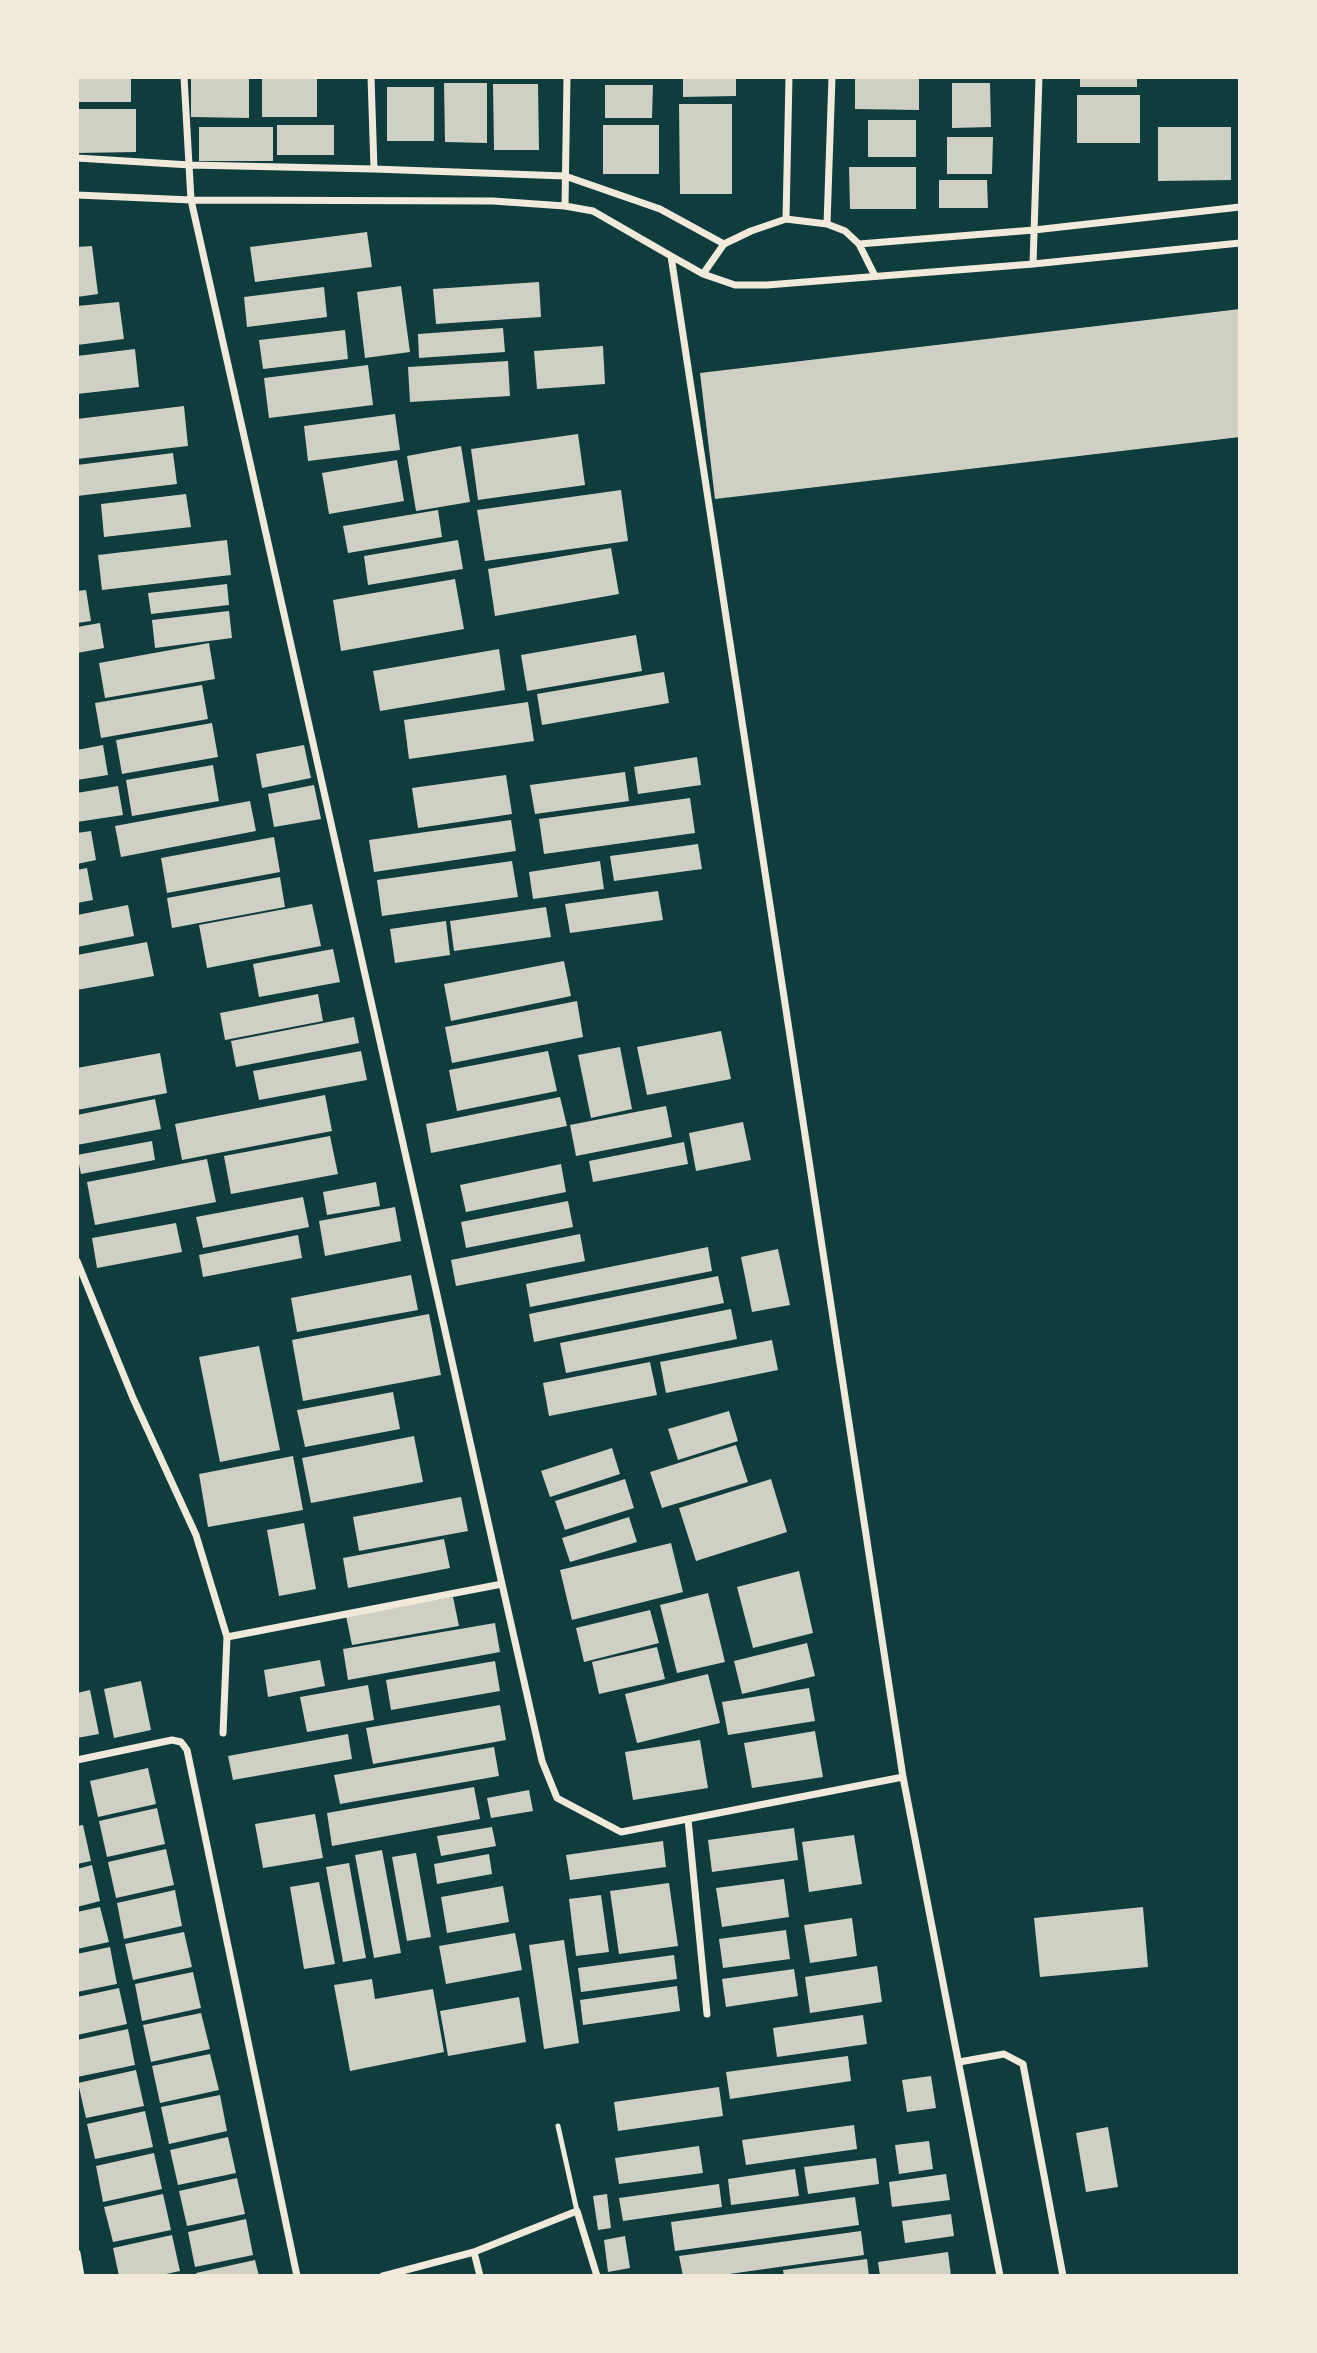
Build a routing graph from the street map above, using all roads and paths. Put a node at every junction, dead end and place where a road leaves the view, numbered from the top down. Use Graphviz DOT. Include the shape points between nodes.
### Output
graph roads {
  1 [pos="184,77"];
  2 [pos="371,77"];
  3 [pos="567,77"];
  4 [pos="789,77"];
  5 [pos="832,77"];
  6 [pos="1039,77"];
  7 [pos="77,158"];
  8 [pos="190,165"];
  9 [pos="374,169"];
  10 [pos="565,176"];
  11 [pos="77,195"];
  12 [pos="191,200"];
  13 [pos="565,206"];
  14 [pos="1240,207"];
  15 [pos="786,219"];
  16 [pos="827,224"];
  17 [pos="1034,230"];
  18 [pos="1240,243"];
  19 [pos="724,244"];
  20 [pos="859,244"];
  21 [pos="671,256"];
  22 [pos="1033,264"];
  23 [pos="703,274"];
  24 [pos="876,276"];
  25 [pos="77,1261"];
  26 [pos="502,1584"];
  27 [pos="227,1637"];
  28 [pos="223,1733"];
  29 [pos="77,1760"];
  30 [pos="903,1777"];
  31 [pos="688,1819"];
  32 [pos="707,2014"];
  33 [pos="959,2062"];
  34 [pos="558,2126"];
  35 [pos="577,2211"];
  36 [pos="474,2252"];
  37 [pos="77,2253"];
  38 [pos="82,2276"];
  39 [pos="296,2276"];
  40 [pos="383,2276"];
  41 [pos="480,2276"];
  42 [pos="597,2276"];
  43 [pos="1000,2276"];
  44 [pos="1063,2276"];
  1 -- 8 [label="street"];
  2 -- 9 [label="street"];
  3 -- 10 [label="street"];
  4 -- 15 [label="street"];
  5 -- 16 [label="street"];
  6 -- 17 [label="street"];
  7 -- 8 [label="street"];
  8 -- 9 [label="street"];
  8 -- 12 [label="street"];
  9 -- 10 [label="street"];
  10 -- 13 [label="street"];
  10 -- 19 [label="street" via="660,209"];
  11 -- 12 [label="street"];
  12 -- 13 [label="street" via="493,201"];
  12 -- 26 [label="street"];
  13 -- 21 [label="street" via="593,211"];
  14 -- 17 [label="street"];
  15 -- 16 [label="street"];
  15 -- 19 [label="street"];
  16 -- 20 [label="street" via="845,231"];
  17 -- 20 [label="street"];
  17 -- 22 [label="street"];
  18 -- 22 [label="street"];
  19 -- 23 [label="street"];
  20 -- 24 [label="street"];
  21 -- 23 [label="street"];
  21 -- 30 [label="street"];
  22 -- 24 [label="street"];
  23 -- 24 [label="street" via="735,285"];
  25 -- 27 [label="street" via="132,1398 196,1535"];
  26 -- 27 [label="street"];
  26 -- 31 [label="street" via="542,1761 557,1798 621,1832"];
  27 -- 28 [label="street"];
  29 -- 39 [label="street" via="172,1740 187,1750"];
  30 -- 31 [label="street"];
  30 -- 33 [label="street"];
  31 -- 32 [label="street"];
  33 -- 43 [label="street"];
  33 -- 44 [label="street" via="1004,2054 1023,2064"];
  34 -- 35 [label="lane"];
  35 -- 36 [label="street"];
  35 -- 42 [label="street"];
  36 -- 40 [label="street"];
  36 -- 41 [label="street"];
  37 -- 38 [label="street"];
}
